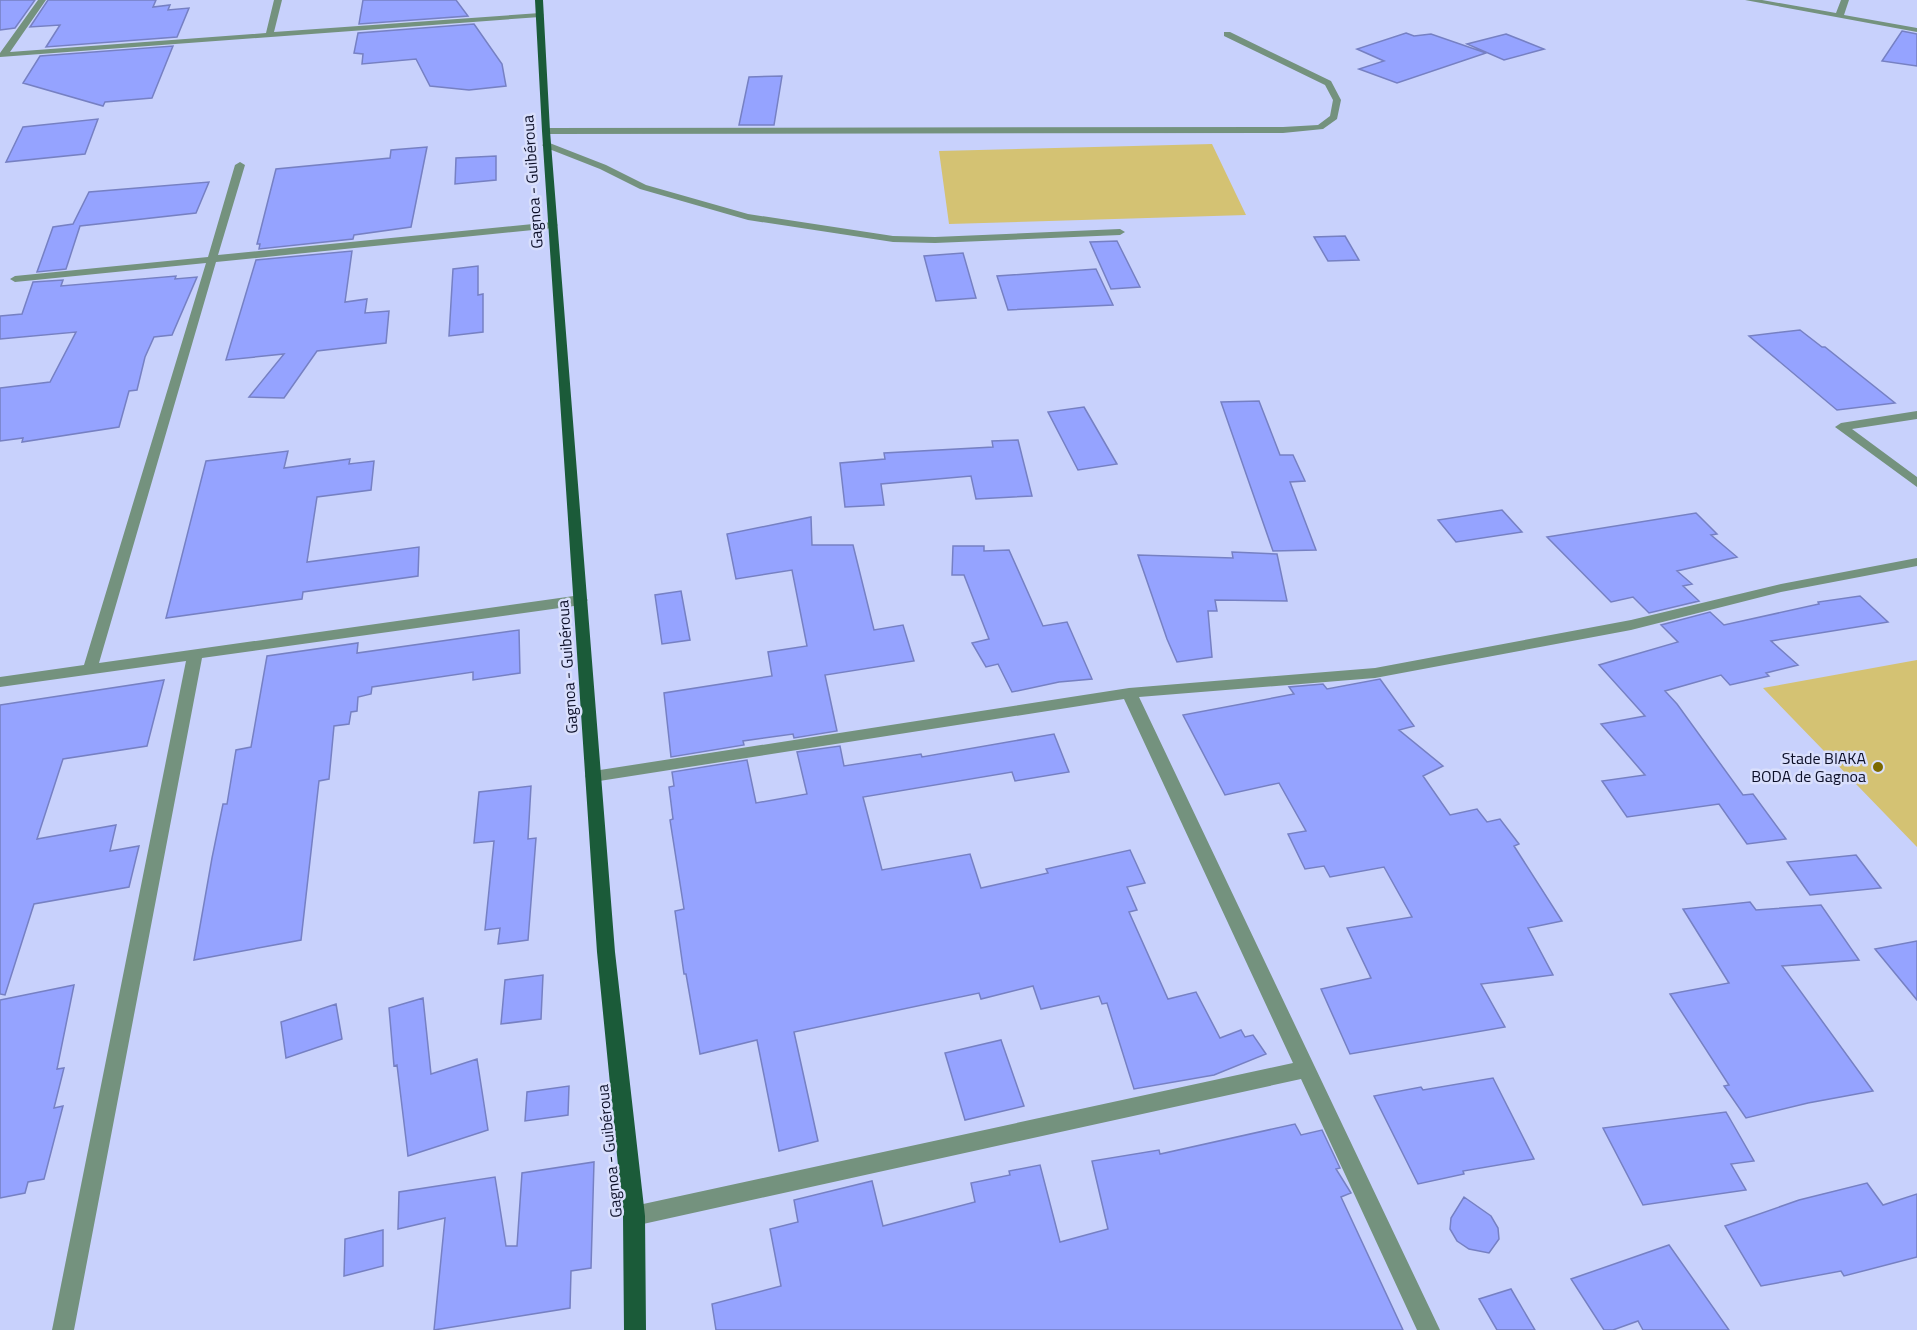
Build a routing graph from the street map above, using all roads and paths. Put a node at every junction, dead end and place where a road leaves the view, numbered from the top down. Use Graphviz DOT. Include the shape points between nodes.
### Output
graph roads {
  1 [pos="42,0"];
  2 [pos="278,0"];
  3 [pos="1749,0"];
  4 [pos="1845,0"];
  5 [pos="539,7"];
  6 [pos="1839,17"];
  7 [pos="1917,30"];
  8 [pos="1227,34"];
  9 [pos="269,36"];
  10 [pos="2,55"];
  11 [pos="547,138"];
  12 [pos="240,165"];
  13 [pos="553,225"];
  14 [pos="1120,232"];
  15 [pos="212,259"];
  16 [pos="15,279"];
  17 [pos="1917,415"];
  18 [pos="1917,483"];
  19 [pos="1917,562"];
  20 [pos="581,600"];
  21 [pos="195,655"];
  22 [pos="90,669"];
  23 [pos="0,682"];
  24 [pos="1129,693"];
  25 [pos="593,776"];
  26 [pos="1306,1069"];
  27 [pos="634,1216"];
  28 [pos="63,1330"];
  29 [pos="635,1330"];
  30 [pos="1429,1330"];
  1 -- 10 [label="street"];
  2 -- 9 [label="street"];
  3 -- 6 [label="street"];
  4 -- 6 [label="street"];
  5 -- 9 [label="street"];
  5 -- 11 [label="main road, Gagnoa - Guibéroua"];
  6 -- 7 [label="street"];
  8 -- 11 [label="street" via="1328,83 1337,100 1334,117 1320,127 1283,130"];
  9 -- 10 [label="street"];
  11 -- 13 [label="main road, Gagnoa - Guibéroua"];
  11 -- 14 [label="street" via="643,187 748,217 881,237 935,240"];
  12 -- 15 [label="street"];
  13 -- 15 [label="street"];
  13 -- 20 [label="main road, Gagnoa - Guibéroua"];
  15 -- 16 [label="street"];
  15 -- 22 [label="street"];
  17 -- 18 [label="street" via="1841,427"];
  19 -- 24 [label="street" via="1781,588 1631,625 1375,673"];
  20 -- 21 [label="street"];
  20 -- 25 [label="main road, Gagnoa - Guibéroua"];
  21 -- 22 [label="street"];
  21 -- 28 [label="street"];
  22 -- 23 [label="street"];
  24 -- 25 [label="street"];
  24 -- 26 [label="street"];
  25 -- 27 [label="main road, Gagnoa - Guibéroua" via="606,952"];
  26 -- 27 [label="street"];
  26 -- 30 [label="street"];
  27 -- 29 [label="main road, Gagnoa - Guibéroua"];
}
